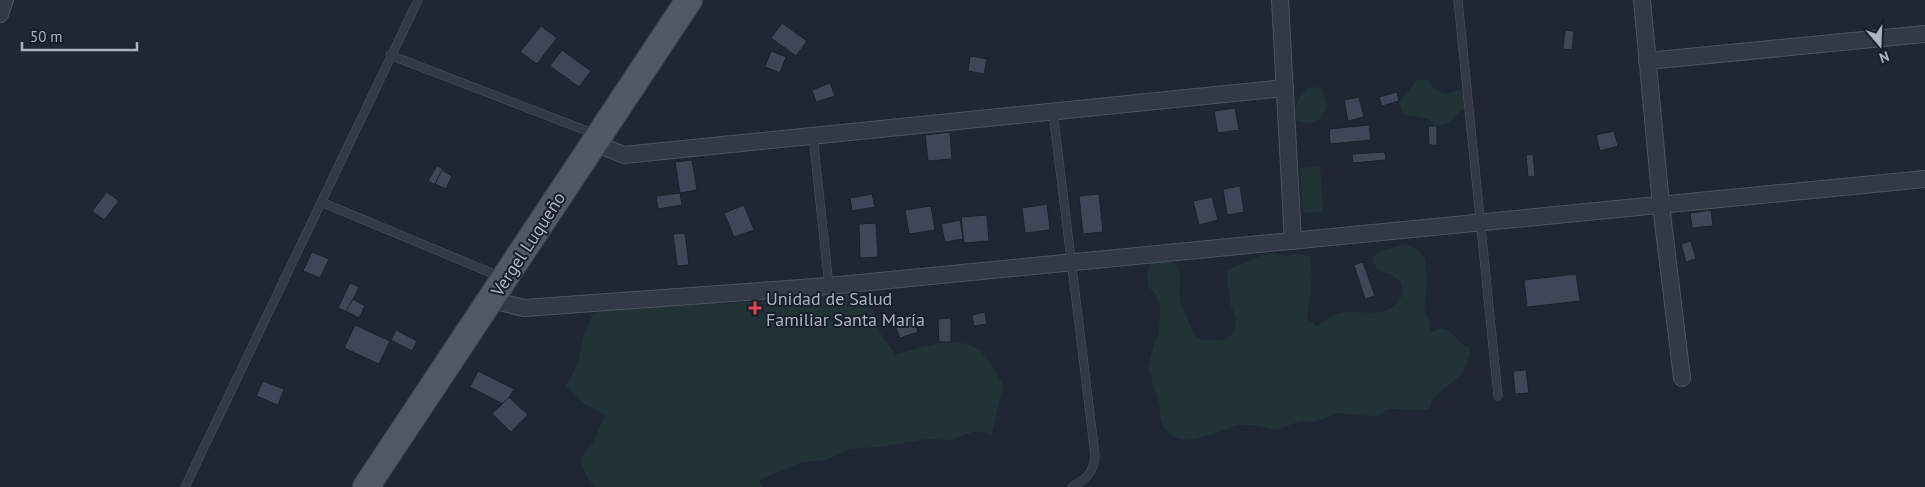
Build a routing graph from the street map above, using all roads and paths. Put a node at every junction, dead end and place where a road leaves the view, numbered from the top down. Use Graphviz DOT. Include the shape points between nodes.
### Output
graph roads {
  1 [pos="5,0"];
  2 [pos="418,0"];
  3 [pos="689,0"];
  4 [pos="1280,0"];
  5 [pos="1458,0"];
  6 [pos="1642,0"];
  7 [pos="0,14"];
  8 [pos="1925,34"];
  9 [pos="390,55"];
  10 [pos="1647,61"];
  11 [pos="1285,88"];
  12 [pos="1053,112"];
  13 [pos="813,136"];
  14 [pos="597,139"];
  15 [pos="1925,179"];
  16 [pos="321,202"];
  17 [pos="1661,205"];
  18 [pos="1480,223"];
  19 [pos="1293,241"];
  20 [pos="1071,263"];
  21 [pos="829,286"];
  22 [pos="498,290"];
  23 [pos="1682,378"];
  24 [pos="1498,396"];
  25 [pos="185,487"];
  26 [pos="366,487"];
  27 [pos="1072,487"];
  1 -- 7 [label="street"];
  2 -- 9 [label="lane"];
  3 -- 14 [label="main road, Vergel Luqueño"];
  4 -- 11 [label="street"];
  5 -- 18 [label="lane"];
  6 -- 10 [label="street"];
  8 -- 10 [label="street"];
  9 -- 14 [label="lane"];
  9 -- 16 [label="lane"];
  10 -- 17 [label="street"];
  11 -- 12 [label="street"];
  11 -- 19 [label="street"];
  12 -- 13 [label="street"];
  12 -- 20 [label="lane"];
  13 -- 14 [label="street" via="624,155"];
  13 -- 21 [label="lane"];
  14 -- 22 [label="main road, Vergel Luqueño"];
  15 -- 17 [label="street"];
  16 -- 22 [label="lane"];
  16 -- 25 [label="lane"];
  17 -- 18 [label="street"];
  17 -- 23 [label="street"];
  18 -- 19 [label="street"];
  18 -- 24 [label="lane"];
  19 -- 20 [label="street"];
  20 -- 21 [label="street"];
  20 -- 27 [label="lane" via="1095,455 1089,475"];
  21 -- 22 [label="street" via="524,308"];
  22 -- 26 [label="main road, Vergel Luqueño"];
}
